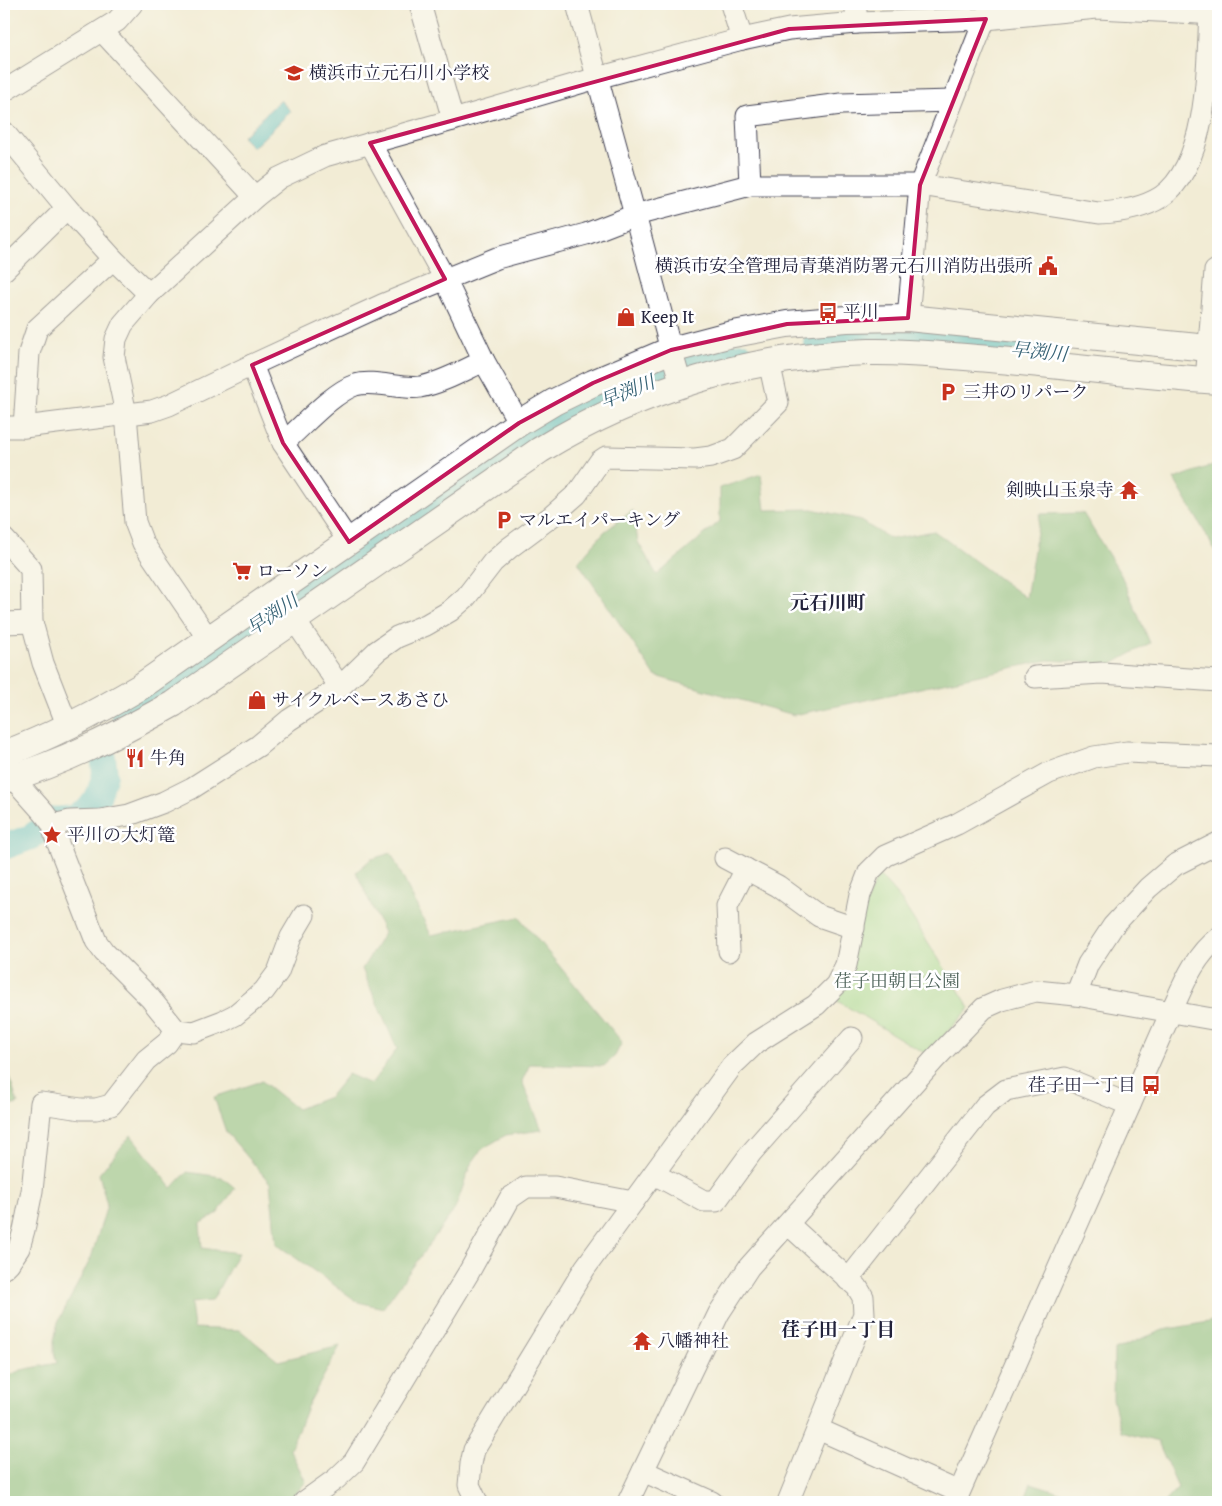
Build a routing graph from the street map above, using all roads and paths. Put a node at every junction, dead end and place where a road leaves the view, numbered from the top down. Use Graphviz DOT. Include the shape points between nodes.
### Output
graph roads {
  1 [pos="132,4"];
  2 [pos="420,4"];
  3 [pos="577,4"];
  4 [pos="731,4"];
  5 [pos="1137,7"];
  6 [pos="1213,10"];
  7 [pos="988,11"];
  8 [pos="856,13"];
  9 [pos="102,31"];
  10 [pos="742,39"];
  11 [pos="597,78"];
  12 [pos="4,91"];
  13 [pos="952,101"];
  14 [pos="1211,107"];
  15 [pos="453,120"];
  16 [pos="4,132"];
  17 [pos="370,143"];
  18 [pos="750,185"];
  19 [pos="920,185"];
  20 [pos="255,197"];
  21 [pos="68,208"];
  22 [pos="635,215"];
  23 [pos="112,258"];
  24 [pos="1218,269"];
  25 [pos="4,270"];
  26 [pos="445,279"];
  27 [pos="149,294"];
  28 [pos="908,318"];
  29 [pos="1214,349"];
  30 [pos="484,361"];
  31 [pos="769,362"];
  32 [pos="252,365"];
  33 [pos="676,368"];
  34 [pos="1212,381"];
  35 [pos="126,414"];
  36 [pos="518,423"];
  37 [pos="14,427"];
  38 [pos="283,443"];
  39 [pos="4,539"];
  40 [pos="349,542"];
  41 [pos="295,621"];
  42 [pos="32,622"];
  43 [pos="4,623"];
  44 [pos="209,640"];
  45 [pos="1035,677"];
  46 [pos="1218,681"];
  47 [pos="340,687"];
  48 [pos="68,727"];
  49 [pos="1218,756"];
  50 [pos="6,766"];
  51 [pos="48,819"];
  52 [pos="1218,843"];
  53 [pos="725,858"];
  54 [pos="746,869"];
  55 [pos="304,915"];
  56 [pos="854,928"];
  57 [pos="1218,938"];
  58 [pos="729,950"];
  59 [pos="1076,995"];
  60 [pos="1171,1012"];
  61 [pos="1218,1020"];
  62 [pos="176,1030"];
  63 [pos="852,1038"];
  64 [pos="1130,1105"];
  65 [pos="654,1174"];
  66 [pos="633,1202"];
  67 [pos="788,1224"];
  68 [pos="4,1268"];
  69 [pos="848,1280"];
  70 [pos="818,1429"];
  71 [pos="643,1472"];
  72 [pos="957,1497"];
  73 [pos="304,1502"];
  74 [pos="477,1502"];
  75 [pos="628,1502"];
  76 [pos="712,1502"];
  77 [pos="788,1502"];
  1 -- 9 [label="street" via="117,22"];
  2 -- 15 [label="street"];
  3 -- 11 [label="street"];
  4 -- 10 [label="street"];
  5 -- 6 [label="street"];
  5 -- 7 [label="street"];
  6 -- 14 [label="street"];
  7 -- 8 [label="street"];
  7 -- 13 [label="street"];
  8 -- 10 [label="street"];
  9 -- 12 [label="street"];
  9 -- 20 [label="street"];
  10 -- 11 [label="street"];
  11 -- 15 [label="street"];
  11 -- 22 [label="street"];
  13 -- 18 [label="street" via="841,104 747,116"];
  13 -- 19 [label="street"];
  14 -- 19 [label="street" via="1182,174 1170,189 1144,205 1122,212 1099,213"];
  15 -- 17 [label="street"];
  16 -- 21 [label="street"];
  17 -- 20 [label="street" via="325,156 278,178"];
  17 -- 26 [label="street"];
  18 -- 19 [label="street"];
  18 -- 22 [label="street"];
  19 -- 28 [label="street"];
  20 -- 27 [label="street"];
  21 -- 23 [label="street"];
  21 -- 25 [label="street"];
  22 -- 26 [label="street" via="586,234 497,258"];
  22 -- 33 [label="street"];
  23 -- 27 [label="street"];
  23 -- 37 [label="street" via="37,329"];
  24 -- 29 [label="street" via="1215,271"];
  26 -- 30 [label="street"];
  26 -- 32 [label="street"];
  27 -- 35 [label="street" via="122,324 116,340 114,357"];
  28 -- 29 [label="main road"];
  28 -- 33 [label="main road" via="787,324 728,335"];
  29 -- 34 [label="street"];
  30 -- 36 [label="street"];
  30 -- 38 [label="street" via="419,387 356,385 340,392"];
  31 -- 33 [label="main road" via="725,371"];
  31 -- 34 [label="main road" via="836,353 905,352"];
  31 -- 47 [label="street" via="778,403 733,449 711,458 606,457 578,494 493,562 456,605 377,651"];
  32 -- 35 [label="street" via="169,405"];
  32 -- 38 [label="street"];
  33 -- 36 [label="main road" via="593,383"];
  33 -- 41 [label="main road" via="608,412 540,450"];
  35 -- 37 [label="street"];
  35 -- 44 [label="street" via="135,522 143,543"];
  36 -- 40 [label="main road"];
  38 -- 40 [label="street"];
  39 -- 42 [label="street" via="31,569"];
  40 -- 44 [label="main road"];
  41 -- 47 [label="street"];
  41 -- 50 [label="main road" via="173,704 133,726 54,763"];
  42 -- 43 [label="street"];
  42 -- 48 [label="street" via="43,663"];
  44 -- 48 [label="main road" via="140,687"];
  45 -- 46 [label="street" via="1102,673"];
  47 -- 51 [label="street" via="258,746 164,802 129,815 100,820"];
  48 -- 50 [label="main road"];
  49 -- 56 [label="street" via="1127,752 1094,758 1049,773 957,824 885,856 869,872 860,895"];
  50 -- 51 [label="street"];
  51 -- 62 [label="street" via="96,941"];
  52 -- 59 [label="street" via="1175,865 1148,888 1108,934 1088,964"];
  53 -- 54 [label="street"];
  54 -- 56 [label="street" via="778,886 819,916"];
  54 -- 58 [label="street" via="727,906"];
  55 -- 62 [label="street" via="290,937 278,972 264,991 223,1021 194,1032"];
  56 -- 65 [label="street" via="846,965 836,985 816,1005 756,1042 732,1066"];
  57 -- 60 [label="street" via="1191,969"];
  59 -- 60 [label="street"];
  59 -- 67 [label="street" via="1036,991 984,1008"];
  60 -- 61 [label="street"];
  60 -- 64 [label="street"];
  62 -- 68 [label="street" via="167,1043 146,1060 111,1105 81,1109 41,1104 32,1191 24,1230 19,1248"];
  63 -- 65 [label="street" via="751,1153 716,1201 704,1201"];
  64 -- 69 [label="street" via="1065,1078 1006,1090 984,1106"];
  64 -- 72 [label="street"];
  65 -- 66 [label="street"];
  66 -- 73 [label="street" via="556,1187 526,1186 510,1198 354,1462"];
  66 -- 74 [label="street" via="585,1268 474,1450 470,1486"];
  67 -- 69 [label="street"];
  67 -- 71 [label="street" via="749,1267 719,1312"];
  69 -- 70 [label="street" via="863,1297 864,1314"];
  70 -- 72 [label="street"];
  70 -- 77 [label="street"];
  71 -- 75 [label="street"];
  71 -- 76 [label="street"];
}
